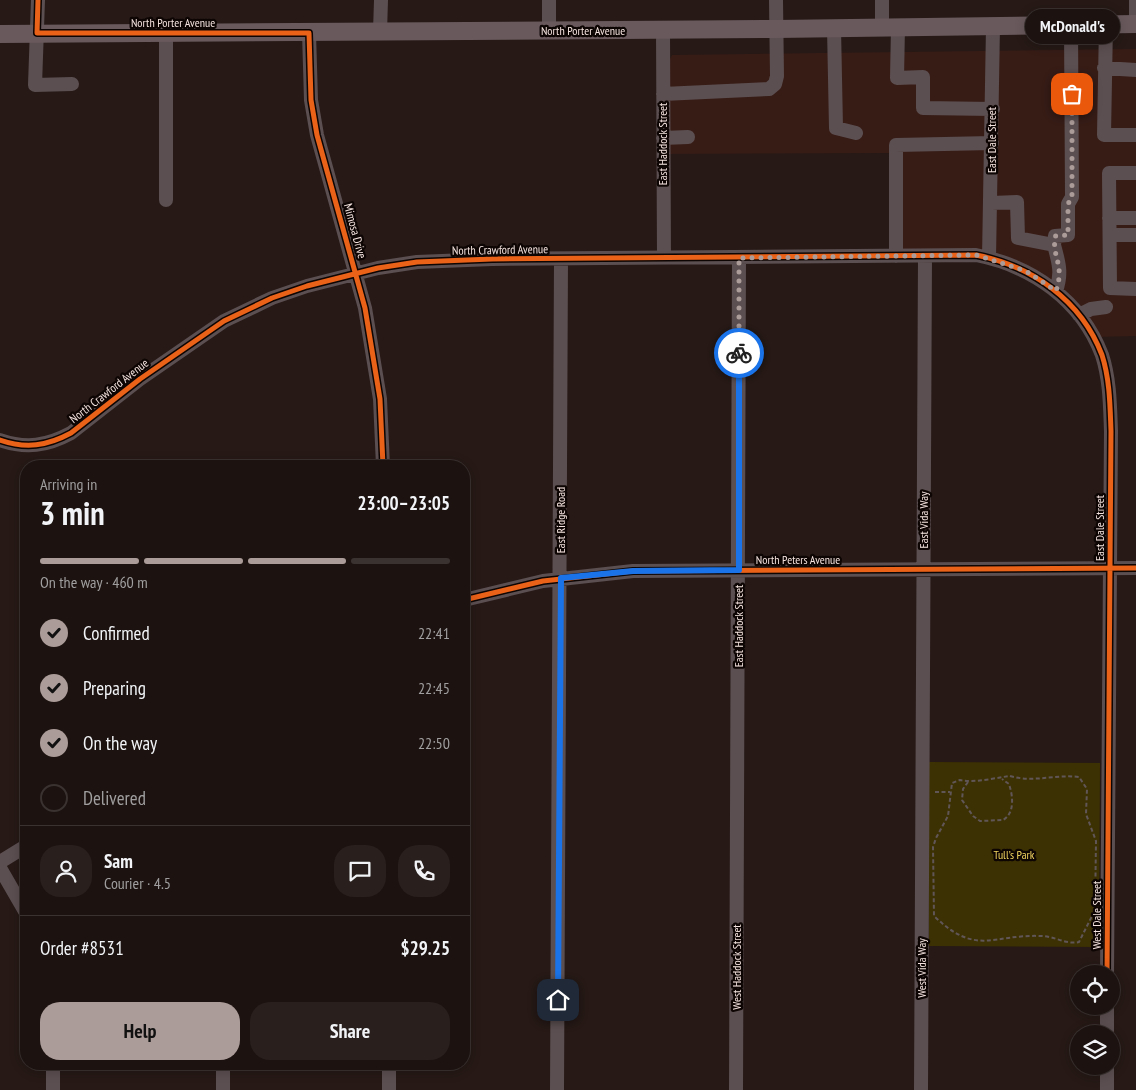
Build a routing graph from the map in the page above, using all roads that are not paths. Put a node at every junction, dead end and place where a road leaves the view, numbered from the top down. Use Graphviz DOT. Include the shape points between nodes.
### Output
graph roads {
  1 [pos="38,0"];
  2 [pos="381,0"];
  3 [pos="549,0"];
  4 [pos="776,0"];
  5 [pos="882,0"];
  6 [pos="1136,0"];
  7 [pos="1136,18"];
  8 [pos="1106,24"];
  9 [pos="1136,24"];
  10 [pos="1071,25"];
  11 [pos="993,26"];
  12 [pos="890,27"];
  13 [pos="834,28"];
  14 [pos="776,29"];
  15 [pos="663,30"];
  16 [pos="549,31"];
  17 [pos="309,32"];
  18 [pos="380,32"];
  19 [pos="36,33"];
  20 [pos="166,33"];
  21 [pos="0,34"];
  22 [pos="1104,68"];
  23 [pos="1136,70"];
  24 [pos="72,84"];
  25 [pos="663,94"];
  26 [pos="992,109"];
  27 [pos="856,133"];
  28 [pos="1136,135"];
  29 [pos="663,138"];
  30 [pos="688,138"];
  31 [pos="992,143"];
  32 [pos="1136,173"];
  33 [pos="166,200"];
  34 [pos="992,203"];
  35 [pos="1109,218"];
  36 [pos="1136,218"];
  37 [pos="1110,235"];
  38 [pos="1136,235"];
  39 [pos="1054,245"];
  40 [pos="896,256"];
  41 [pos="925,256"];
  42 [pos="664,258"];
  43 [pos="739,258"];
  44 [pos="989,258"];
  45 [pos="561,260"];
  46 [pos="356,273"];
  47 [pos="1136,289"];
  48 [pos="1056,291"];
  49 [pos="1106,307"];
  50 [pos="1079,315"];
  51 [pos="0,440"];
  52 [pos="383,460"];
  53 [pos="1109,568"];
  54 [pos="1136,568"];
  55 [pos="739,570"];
  56 [pos="924,570"];
  57 [pos="561,578"];
  58 [pos="470,599"];
  59 [pos="737,844"];
  60 [pos="922,845"];
  61 [pos="20,850"];
  62 [pos="1107,856"];
  63 [pos="0,862"];
  64 [pos="0,868"];
  65 [pos="20,902"];
  66 [pos="1107,965"];
  67 [pos="53,1070"];
  68 [pos="223,1070"];
  69 [pos="389,1070"];
  70 [pos="1107,1075"];
  71 [pos="53,1090"];
  72 [pos="222,1090"];
  73 [pos="389,1090"];
  74 [pos="557,1090"];
  75 [pos="736,1090"];
  76 [pos="921,1090"];
  77 [pos="1107,1090"];
  1 -- 19 [label="street"];
  2 -- 18 [label="street"];
  3 -- 16 [label="street"];
  4 -- 14 [label="street"];
  5 -- 12 [label="street"];
  6 -- 7 [label="street"];
  8 -- 9 [label="main road, North Porter Avenue"];
  8 -- 10 [label="main road, North Porter Avenue"];
  8 -- 22 [label="street"];
  10 -- 11 [label="main road, North Porter Avenue"];
  10 -- 39 [label="street" via="1072,197 1068,204 1068,235 1055,236"];
  11 -- 12 [label="main road, North Porter Avenue"];
  11 -- 26 [label="street, East Dale Street"];
  12 -- 13 [label="main road, North Porter Avenue"];
  12 -- 26 [label="street" via="898,78 923,77 923,108"];
  13 -- 14 [label="main road, North Porter Avenue"];
  13 -- 27 [label="street" via="836,128"];
  14 -- 15 [label="main road, North Porter Avenue"];
  14 -- 25 [label="street" via="777,76 769,89"];
  15 -- 16 [label="main road, North Porter Avenue"];
  15 -- 25 [label="street, East Haddock Street"];
  16 -- 18 [label="main road, North Porter Avenue"];
  17 -- 18 [label="main road, North Porter Avenue"];
  17 -- 20 [label="main road, North Porter Avenue"];
  17 -- 46 [label="street, Mimosa Drive" via="309,83 314,117"];
  19 -- 20 [label="main road, North Porter Avenue"];
  19 -- 21 [label="main road, North Porter Avenue"];
  19 -- 24 [label="street" via="35,86"];
  20 -- 33 [label="street"];
  22 -- 23 [label="street"];
  22 -- 28 [label="street" via="1104,135"];
  25 -- 29 [label="street, East Haddock Street"];
  26 -- 31 [label="street, East Dale Street"];
  29 -- 30 [label="street"];
  29 -- 42 [label="street, East Haddock Street"];
  31 -- 34 [label="street, East Dale Street"];
  31 -- 40 [label="street" via="896,145"];
  32 -- 35 [label="street" via="1109,173"];
  34 -- 39 [label="street" via="1017,202 1018,238"];
  34 -- 44 [label="street, East Dale Street"];
  35 -- 36 [label="street"];
  35 -- 37 [label="street"];
  37 -- 38 [label="street"];
  37 -- 47 [label="street" via="1110,288"];
  39 -- 48 [label="street" via="1061,267"];
  40 -- 41 [label="street, North Crawford Avenue"];
  40 -- 43 [label="street, North Crawford Avenue"];
  41 -- 44 [label="street, North Crawford Avenue" via="976,255"];
  41 -- 56 [label="street, East Vida Way"];
  42 -- 43 [label="street, North Crawford Avenue"];
  42 -- 45 [label="street, North Crawford Avenue"];
  43 -- 55 [label="street, East Haddock Street"];
  44 -- 48 [label="street, East Dale Street" via="1026,271"];
  45 -- 46 [label="street, North Crawford Avenue" via="424,262"];
  45 -- 57 [label="street, East Ridge Road"];
  46 -- 51 [label="street, North Crawford Avenue" via="272,298 224,321 179,350 59,440 28,446"];
  46 -- 52 [label="street, Mimosa Drive" via="377,375"];
  48 -- 50 [label="street, East Dale Street"];
  49 -- 50 [label="street"];
  50 -- 53 [label="street, East Dale Street" via="1102,356 1109,388"];
  53 -- 54 [label="street, North Peters Avenue"];
  53 -- 56 [label="street, North Peters Avenue"];
  53 -- 62 [label="street, East Dale Street"];
  55 -- 56 [label="street, North Peters Avenue"];
  55 -- 57 [label="street, North Peters Avenue" via="633,571"];
  55 -- 59 [label="street, East Haddock Street"];
  56 -- 60 [label="street, East Vida Way"];
  57 -- 58 [label="street, North Peters Avenue"];
  57 -- 74 [label="street, East Ridge Road"];
  59 -- 75 [label="street, West Haddock Street"];
  60 -- 76 [label="street, West Vida Way"];
  61 -- 63 [label="street"];
  62 -- 66 [label="street, West Dale Street"];
  64 -- 65 [label="street"];
  67 -- 71 [label="street"];
  68 -- 72 [label="street"];
  69 -- 73 [label="street"];
  70 -- 77 [label="street"];
}
